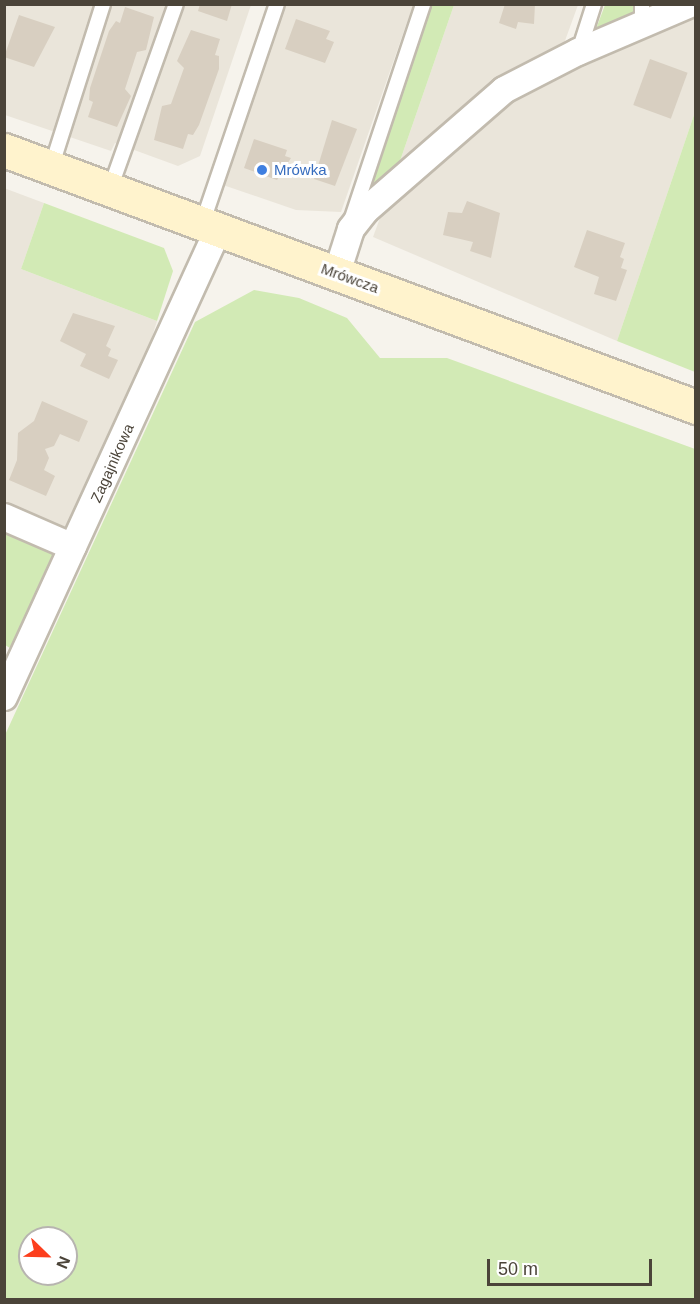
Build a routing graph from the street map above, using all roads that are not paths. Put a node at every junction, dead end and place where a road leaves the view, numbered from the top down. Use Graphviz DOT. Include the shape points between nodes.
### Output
graph roads {
  1 [pos="102,4"];
  2 [pos="176,4"];
  3 [pos="277,4"];
  4 [pos="423,4"];
  5 [pos="594,4"];
  6 [pos="690,4"];
  7 [pos="642,15"];
  8 [pos="578,52"];
  9 [pos="4,150"];
  10 [pos="51,168"];
  11 [pos="110,189"];
  12 [pos="210,227"];
  13 [pos="351,229"];
  14 [pos="337,273"];
  15 [pos="696,407"];
  16 [pos="4,517"];
  17 [pos="73,548"];
  18 [pos="4,697"];
  1 -- 10 [label="lane"];
  2 -- 11 [label="lane"];
  3 -- 12 [label="lane"];
  4 -- 13 [label="lane" via="354,205"];
  5 -- 8 [label="lane"];
  6 -- 7 [label="street"];
  7 -- 8 [label="street"];
  8 -- 13 [label="street" via="504,90 365,211"];
  9 -- 10 [label="street, Mrówcza"];
  10 -- 11 [label="street, Mrówcza"];
  11 -- 12 [label="street, Mrówcza"];
  12 -- 14 [label="street, Mrówcza"];
  12 -- 17 [label="street, Zagajnikowa"];
  13 -- 14 [label="street"];
  14 -- 15 [label="street, Mrówcza"];
  16 -- 17 [label="street"];
  17 -- 18 [label="street, Zagajnikowa"];
}
